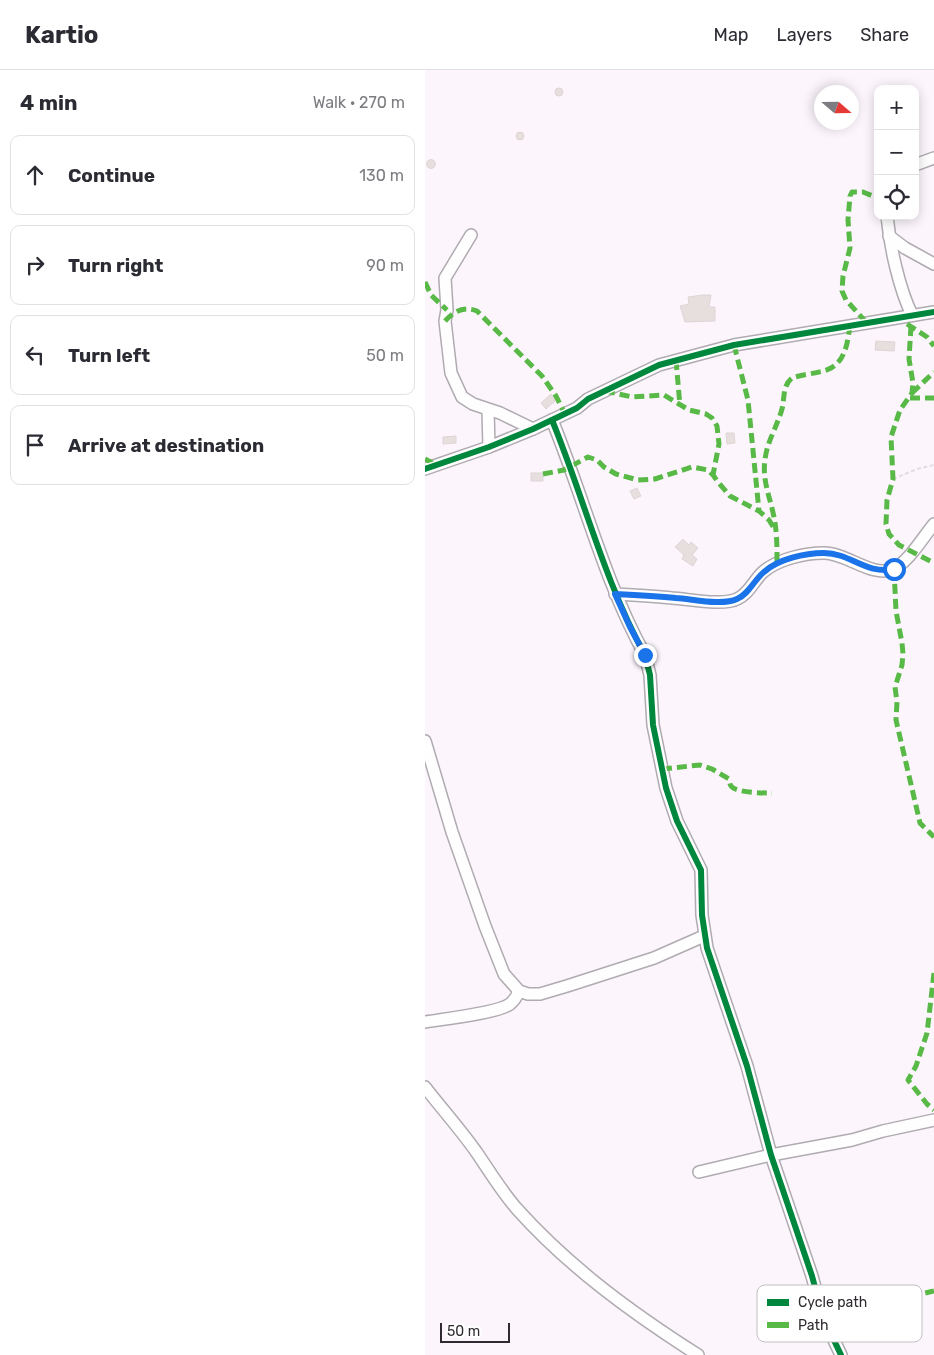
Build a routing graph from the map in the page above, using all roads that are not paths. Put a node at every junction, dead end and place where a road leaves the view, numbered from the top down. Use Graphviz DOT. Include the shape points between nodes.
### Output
graph roads {
  1 [pos="934,158"];
  2 [pos="919,164"];
  3 [pos="887,220"];
  4 [pos="471,235"];
  5 [pos="889,236"];
  6 [pos="934,264"];
  7 [pos="934,312"];
  8 [pos="912,315"];
  9 [pos="488,410"];
  10 [pos="552,420"];
  11 [pos="533,429"];
  12 [pos="489,447"];
  13 [pos="425,469"];
  14 [pos="934,524"];
  15 [pos="615,594"];
  16 [pos="425,741"];
  17 [pos="704,936"];
  18 [pos="519,991"];
  19 [pos="425,1022"];
  20 [pos="425,1087"];
  21 [pos="934,1120"];
  22 [pos="771,1155"];
  23 [pos="699,1172"];
  24 [pos="814,1285"];
  25 [pos="835,1342"];
  26 [pos="698,1355"];
  27 [pos="841,1355"];
  1 -- 2 [label="street"];
  3 -- 5 [label="street"];
  4 -- 9 [label="street" via="445,278 446,333 451,373 462,397"];
  5 -- 6 [label="street"];
  5 -- 8 [label="street" via="903,295"];
  7 -- 8 [label="street"];
  8 -- 10 [label="street" via="734,345 676,360 612,387"];
  9 -- 11 [label="street"];
  9 -- 12 [label="street"];
  10 -- 11 [label="street"];
  10 -- 15 [label="street"];
  11 -- 12 [label="street"];
  12 -- 13 [label="street"];
  14 -- 15 [label="street" via="905,561 894,569 872,569 825,553 777,562 737,600 718,602"];
  15 -- 17 [label="street" via="649,665 653,725 666,788 677,821 701,870"];
  16 -- 18 [label="street" via="485,926 504,974"];
  17 -- 18 [label="street" via="654,958 584,981 540,994"];
  17 -- 22 [label="street" via="747,1066"];
  18 -- 19 [label="street" via="507,1006"];
  20 -- 26 [label="street" via="516,1208 549,1242 598,1286"];
  21 -- 22 [label="street"];
  22 -- 23 [label="street"];
  22 -- 24 [label="street"];
  25 -- 27 [label="street"];
}
